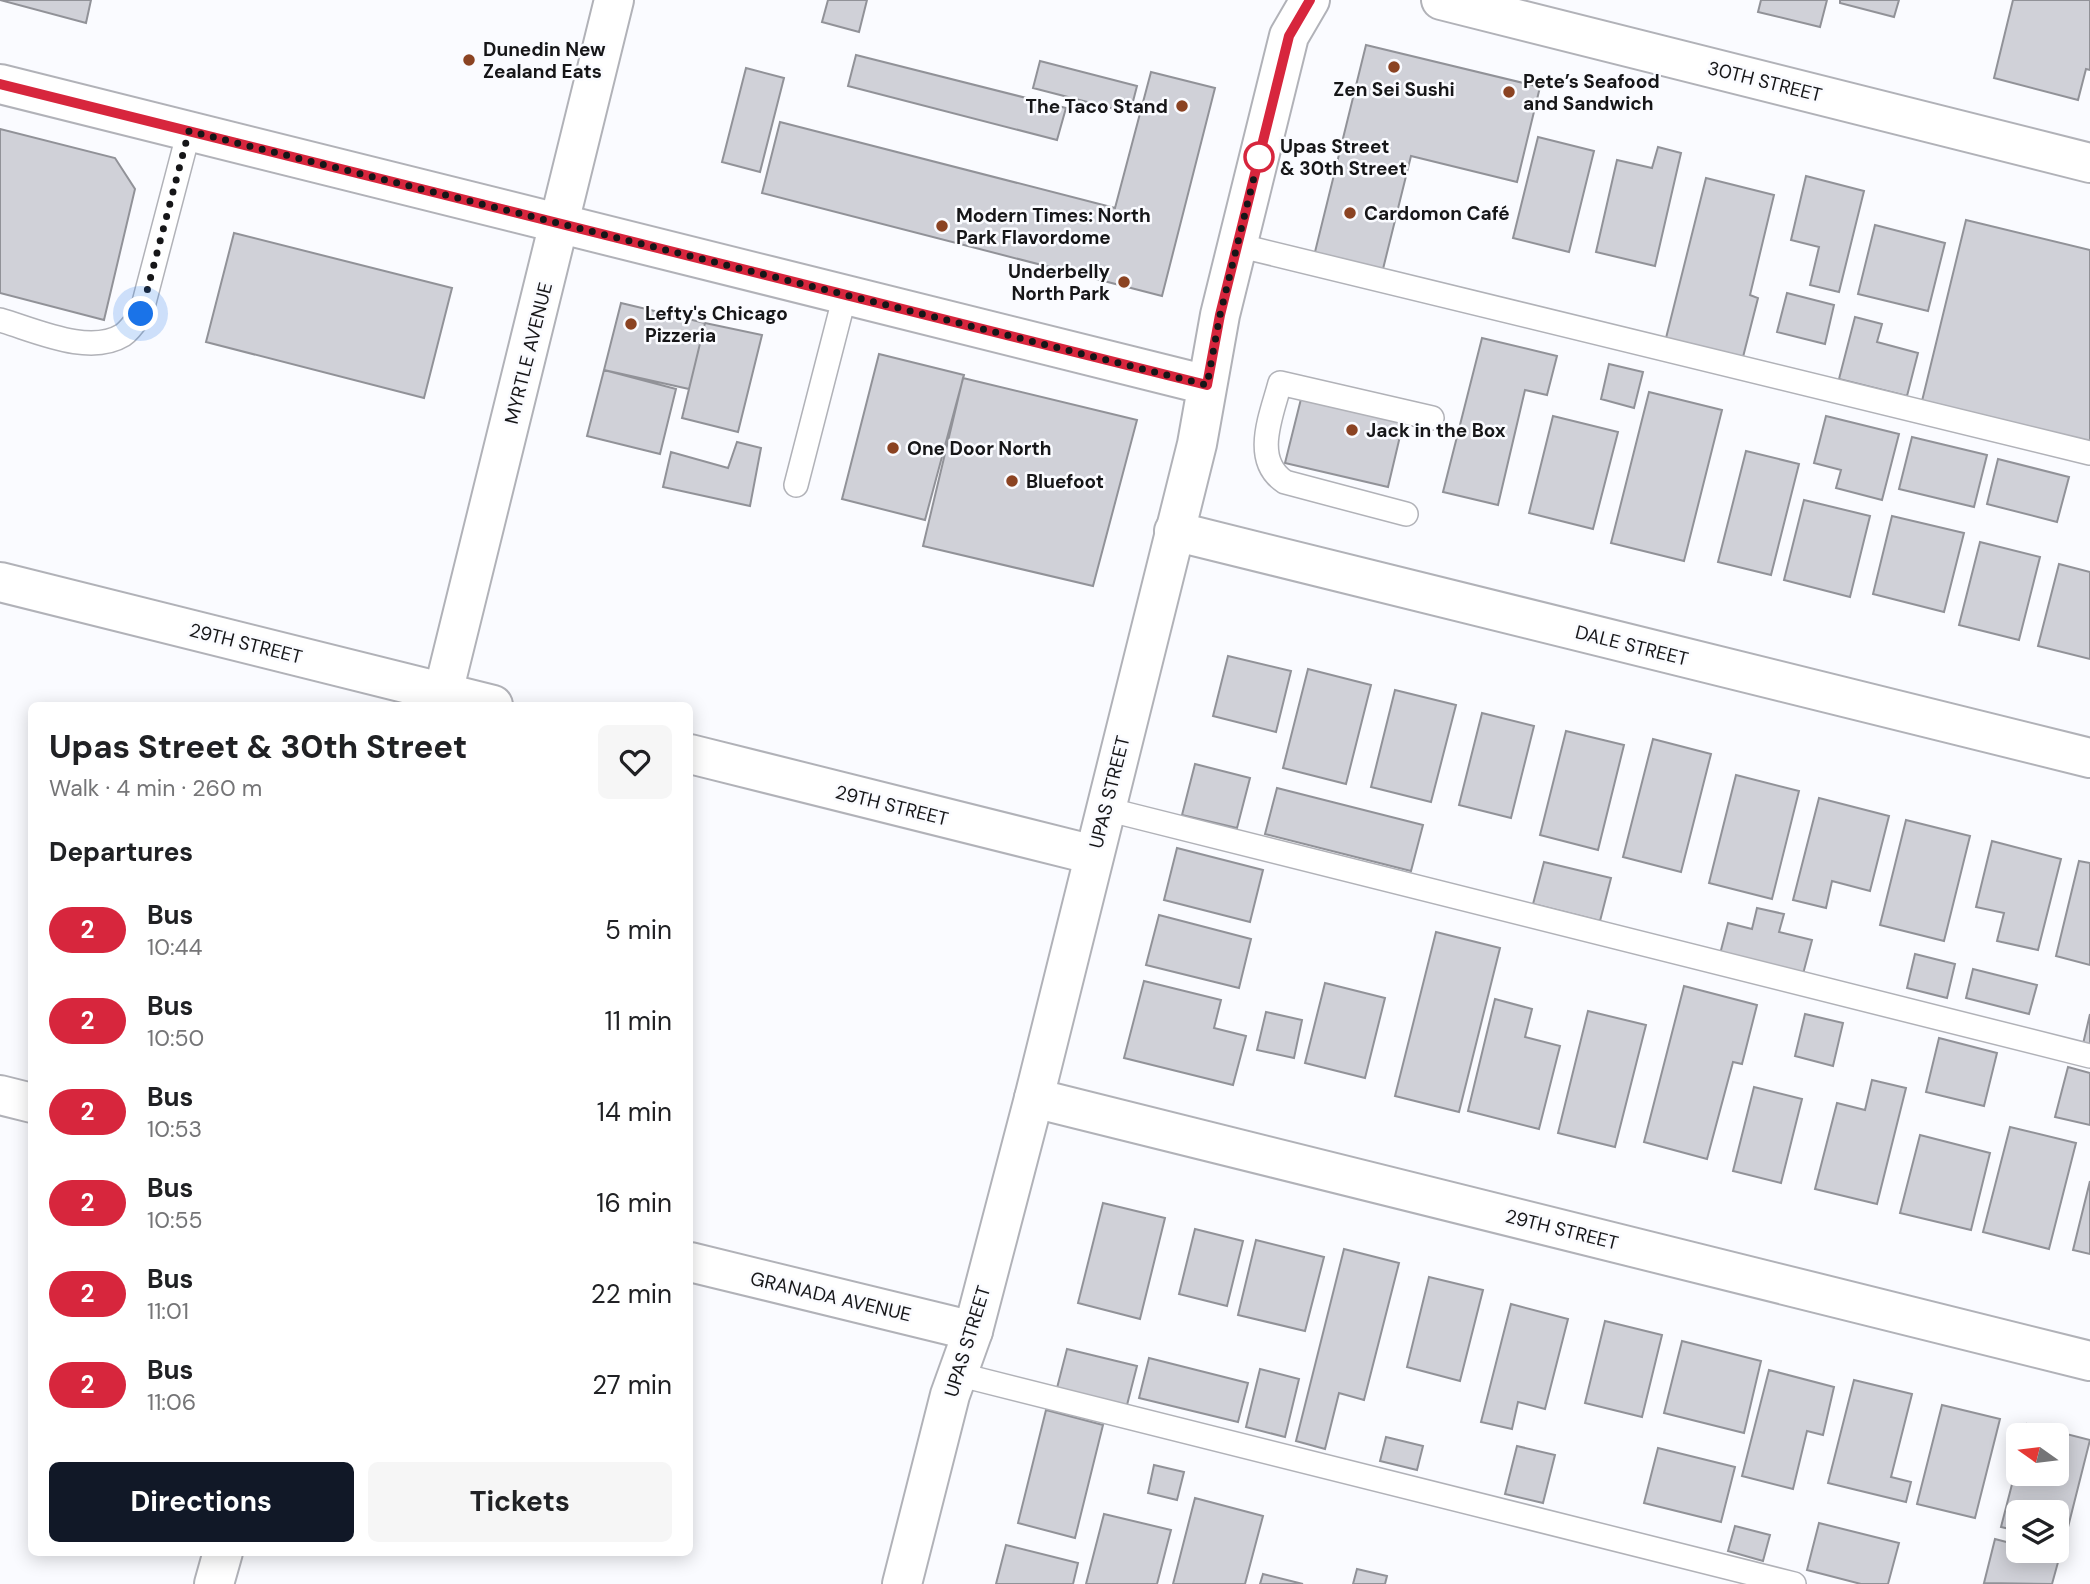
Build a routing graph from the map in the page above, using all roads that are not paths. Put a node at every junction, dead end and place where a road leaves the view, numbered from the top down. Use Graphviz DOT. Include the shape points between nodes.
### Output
graph roads {
  1 [pos="614,0"];
  2 [pos="1310,0"];
  3 [pos="1441,0"];
  4 [pos="0,84"];
  5 [pos="189,131"];
  6 [pos="2090,163"];
  7 [pos="560,224"];
  8 [pos="1237,245"];
  9 [pos="845,295"];
  10 [pos="0,320"];
  11 [pos="1207,385"];
  12 [pos="1432,418"];
  13 [pos="2090,453"];
  14 [pos="796,485"];
  15 [pos="1406,514"];
  16 [pos="1174,531"];
  17 [pos="0,582"];
  18 [pos="442,699"];
  19 [pos="468,702"];
  20 [pos="693,755"];
  21 [pos="2090,758"];
  22 [pos="1106,809"];
  23 [pos="1094,855"];
  24 [pos="2090,1056"];
  25 [pos="0,1095"];
  26 [pos="1034,1098"];
  27 [pos="28,1102"];
  28 [pos="693,1263"];
  29 [pos="973,1331"];
  30 [pos="2090,1361"];
  31 [pos="957,1374"];
  32 [pos="222,1556"];
  33 [pos="214,1584"];
  34 [pos="902,1584"];
  35 [pos="1794,1584"];
  1 -- 7 [label="street, MYRTLE AVENUE"];
  2 -- 8 [label="street, UPAS STREET" via="1289,36"];
  3 -- 6 [label="street, 30TH STREET"];
  4 -- 5 [label="street"];
  5 -- 7 [label="street"];
  5 -- 10 [label="lane" via="141,314 125,334 110,340 77,341"];
  7 -- 9 [label="street"];
  7 -- 18 [label="street, MYRTLE AVENUE"];
  8 -- 11 [label="street, UPAS STREET"];
  8 -- 13 [label="lane"];
  9 -- 11 [label="street"];
  9 -- 14 [label="lane"];
  11 -- 16 [label="street, UPAS STREET"];
  12 -- 15 [label="lane" via="1280,383 1267,434 1266,458 1275,475 1284,482"];
  16 -- 21 [label="street, DALE STREET"];
  16 -- 22 [label="street, UPAS STREET"];
  17 -- 18 [label="street, 29TH STREET"];
  18 -- 19 [label="street, 29TH STREET"];
  20 -- 23 [label="street, 29TH STREET"];
  22 -- 23 [label="street, UPAS STREET"];
  22 -- 24 [label="lane"];
  23 -- 26 [label="street, UPAS STREET"];
  25 -- 27 [label="street"];
  26 -- 29 [label="street, UPAS STREET"];
  26 -- 30 [label="street, 29TH STREET"];
  28 -- 29 [label="street, GRANADA AVENUE"];
  29 -- 31 [label="street, UPAS STREET"];
  31 -- 34 [label="street, UPAS STREET"];
  31 -- 35 [label="lane"];
  32 -- 33 [label="street"];
}
